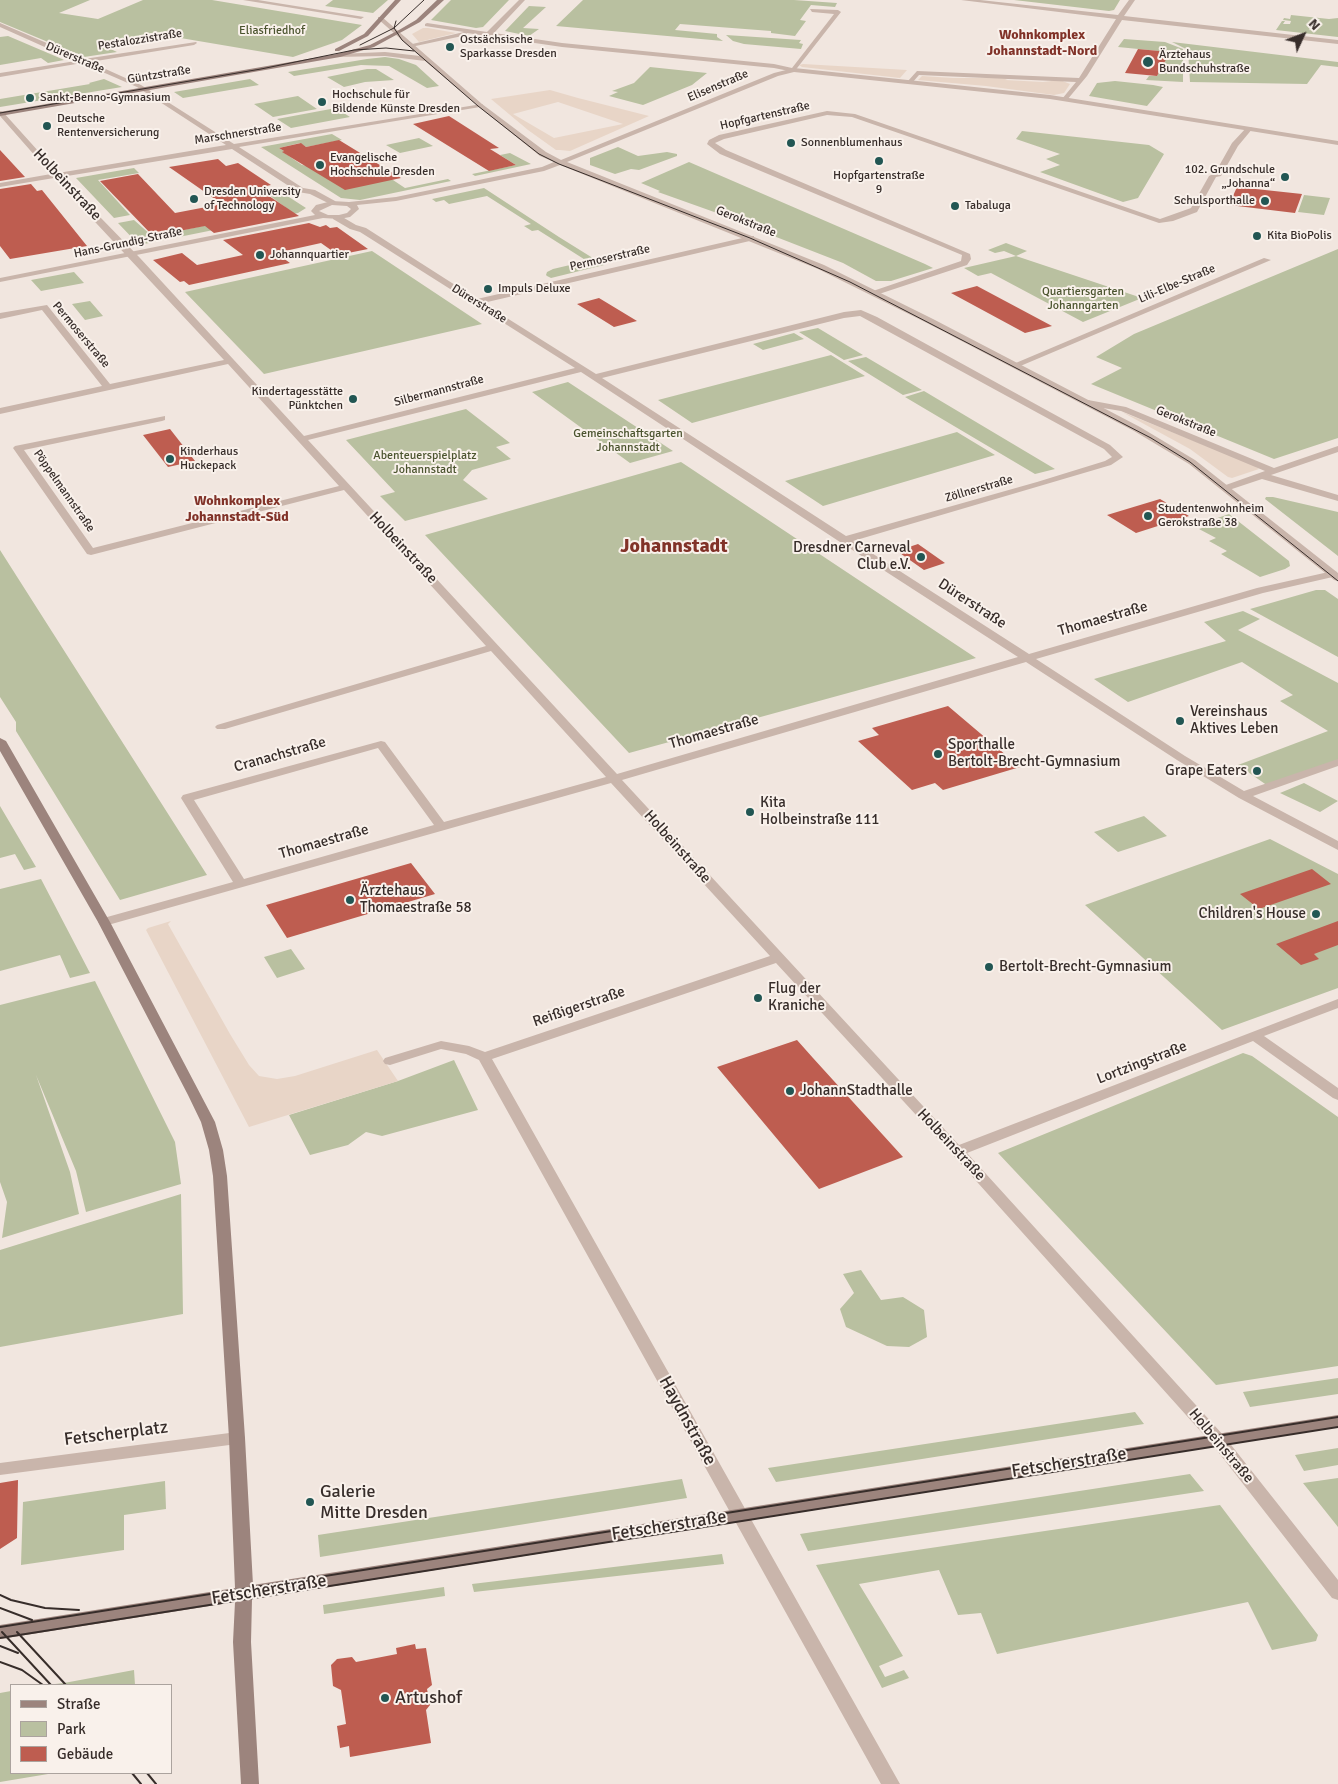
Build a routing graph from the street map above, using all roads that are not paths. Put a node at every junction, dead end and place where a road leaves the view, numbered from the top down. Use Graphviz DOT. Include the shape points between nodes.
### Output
graph roads {
  1 [pos="246,0"];
  2 [pos="398,0"];
  3 [pos="441,0"];
  4 [pos="522,0"];
  5 [pos="964,0"];
  6 [pos="1132,0"];
  7 [pos="812,10"];
  8 [pos="361,17"];
  9 [pos="1119,17"];
  10 [pos="378,20"];
  11 [pos="0,25"];
  12 [pos="426,25"];
  13 [pos="472,32"];
  14 [pos="398,33"];
  15 [pos="490,34"];
  16 [pos="1338,42"];
  17 [pos="194,43"];
  18 [pos="411,45"];
  19 [pos="338,56"];
  20 [pos="322,58"];
  21 [pos="427,59"];
  22 [pos="83,61"];
  23 [pos="794,70"];
  24 [pos="0,75"];
  25 [pos="1079,80"];
  26 [pos="910,82"];
  27 [pos="145,89"];
  28 [pos="1065,99"];
  29 [pos="480,105"];
  30 [pos="0,114"];
  31 [pos="1249,128"];
  32 [pos="1338,143"];
  33 [pos="232,145"];
  34 [pos="561,163"];
  35 [pos="56,176"];
  36 [pos="0,185"];
  37 [pos="301,190"];
  38 [pos="332,203"];
  39 [pos="351,209"];
  40 [pos="319,211"];
  41 [pos="336,217"];
  42 [pos="363,230"];
  43 [pos="752,238"];
  44 [pos="132,254"];
  45 [pos="1267,260"];
  46 [pos="0,280"];
  47 [pos="876,293"];
  48 [pos="475,302"];
  49 [pos="0,316"];
  50 [pos="229,361"];
  51 [pos="1015,365"];
  52 [pos="582,369"];
  53 [pos="594,377"];
  54 [pos="108,388"];
  55 [pos="1088,403"];
  56 [pos="0,411"];
  57 [pos="162,418"];
  58 [pos="303,439"];
  59 [pos="1338,449"];
  60 [pos="1273,471"];
  61 [pos="1260,475"];
  62 [pos="346,487"];
  63 [pos="1226,488"];
  64 [pos="1338,498"];
  65 [pos="844,540"];
  66 [pos="1335,576"];
  67 [pos="494,647"];
  68 [pos="1027,659"];
  69 [pos="221,727"];
  70 [pos="0,741"];
  71 [pos="1338,762"];
  72 [pos="615,778"];
  73 [pos="1243,795"];
  74 [pos="441,826"];
  75 [pos="1338,846"];
  76 [pos="240,883"];
  77 [pos="104,922"];
  78 [pos="779,958"];
  79 [pos="1338,1004"];
  80 [pos="1256,1036"];
  81 [pos="484,1057"];
  82 [pos="390,1061"];
  83 [pos="1338,1095"];
  84 [pos="957,1151"];
  85 [pos="1338,1421"];
  86 [pos="237,1438"];
  87 [pos="1218,1440"];
  88 [pos="0,1469"];
  89 [pos="740,1515"];
  90 [pos="1338,1593"];
  91 [pos="244,1594"];
  92 [pos="3,1628"];
  93 [pos="250,1784"];
  94 [pos="891,1784"];
  1 -- 8 [label="street" via="311,7"];
  2 -- 10 [label="main road, Güntzstraße"];
  3 -- 14 [label="main road, Güntzstraße" via="414,24"];
  4 -- 15 [label="street"];
  5 -- 9 [label="street"];
  6 -- 9 [label="street"];
  7 -- 23 [label="street" via="838,12"];
  9 -- 16 [label="street"];
  9 -- 25 [label="street"];
  10 -- 14 [label="street, Gerokstraße"];
  10 -- 20 [label="main road, Güntzstraße" via="366,35"];
  11 -- 22 [label="street, Dürerstraße"];
  12 -- 13 [label="street"];
  13 -- 15 [label="street"];
  13 -- 18 [label="street"];
  14 -- 18 [label="street, Gerokstraße"];
  14 -- 19 [label="main road, Güntzstraße" via="372,46"];
  15 -- 23 [label="street"];
  17 -- 22 [label="street, Pestalozzistraße"];
  18 -- 21 [label="street, Gerokstraße"];
  19 -- 20 [label="main road, Güntzstraße"];
  19 -- 21 [label="street, Güntzstraße" via="390,54"];
  20 -- 27 [label="main road, Güntzstraße"];
  21 -- 29 [label="street, Gerokstraße"];
  22 -- 24 [label="street, Pestalozzistraße"];
  22 -- 27 [label="street, Dürerstraße"];
  23 -- 26 [label="street"];
  23 -- 34 [label="street, Elisenstraße" via="776,74"];
  25 -- 26 [label="street" via="918,73"];
  25 -- 28 [label="street"];
  26 -- 28 [label="street"];
  27 -- 30 [label="main road, Güntzstraße"];
  27 -- 33 [label="street, Dürerstraße"];
  28 -- 31 [label="street"];
  29 -- 33 [label="street, Marschnerstraße"];
  29 -- 34 [label="street, Gerokstraße" via="543,154"];
  30 -- 35 [label="street, Holbeinstraße"];
  31 -- 32 [label="street"];
  31 -- 47 [label="street, Hopfgartenstraße" via="1218,174 1213,176 1194,210 1159,221 853,115 827,113 712,142 723,152 966,254 964,263"];
  33 -- 35 [label="street, Marschnerstraße"];
  33 -- 37 [label="street, Dürerstraße"];
  34 -- 39 [label="street"];
  34 -- 43 [label="street, Gerokstraße"];
  35 -- 36 [label="street, Marschnerstraße"];
  35 -- 44 [label="street, Holbeinstraße"];
  37 -- 38 [label="street, Dürerstraße"];
  37 -- 40 [label="street, Dürerstraße"];
  38 -- 39 [label="street"];
  38 -- 40 [label="street"];
  39 -- 41 [label="street"];
  39 -- 42 [label="street, Dürerstraße"];
  40 -- 41 [label="street"];
  40 -- 44 [label="street, Hans-Grundig-Straße"];
  41 -- 42 [label="street, Dürerstraße"];
  42 -- 48 [label="street, Dürerstraße"];
  43 -- 47 [label="street, Gerokstraße"];
  43 -- 48 [label="street, Permoserstraße"];
  44 -- 46 [label="street, Hans-Grundig-Straße"];
  44 -- 50 [label="street, Holbeinstraße"];
  45 -- 51 [label="street, Lili-Elbe-Straße"];
  47 -- 51 [label="street, Gerokstraße"];
  48 -- 52 [label="street, Dürerstraße"];
  49 -- 54 [label="street, Permoserstraße" via="44,308"];
  50 -- 54 [label="street, Permoserstraße"];
  50 -- 58 [label="street, Holbeinstraße"];
  51 -- 55 [label="street, Gerokstraße"];
  52 -- 53 [label="street, Dürerstraße"];
  52 -- 58 [label="street, Silbermannstraße"];
  53 -- 65 [label="street, Dürerstraße"];
  53 -- 65 [label="street, Zöllnerstraße" via="861,313 1108,447 1118,457 1040,484"];
  54 -- 56 [label="street, Permoserstraße"];
  55 -- 60 [label="street, Gerokstraße" via="1123,409"];
  55 -- 63 [label="street, Gerokstraße" via="1169,447"];
  57 -- 62 [label="street, Pöppelmannstraße" via="18,448 92,552"];
  58 -- 62 [label="street, Holbeinstraße"];
  59 -- 60 [label="street"];
  60 -- 61 [label="street"];
  61 -- 63 [label="street"];
  61 -- 64 [label="street"];
  62 -- 67 [label="street, Holbeinstraße"];
  63 -- 66 [label="street, Gerokstraße"];
  65 -- 68 [label="street, Dürerstraße"];
  66 -- 68 [label="street, Thomaestraße" via="1261,590"];
  67 -- 69 [label="street"];
  67 -- 72 [label="street, Holbeinstraße"];
  68 -- 72 [label="street, Thomaestraße"];
  68 -- 73 [label="street, Dürerstraße"];
  70 -- 77 [label="main road"];
  71 -- 73 [label="street"];
  72 -- 74 [label="street, Thomaestraße"];
  72 -- 78 [label="street, Holbeinstraße"];
  73 -- 75 [label="street, Dürerstraße"];
  74 -- 76 [label="street, Thomaestraße"];
  74 -- 76 [label="street, Cranachstraße" via="380,744 187,798"];
  76 -- 77 [label="street, Thomaestraße"];
  77 -- 86 [label="main road" via="195,1095 208,1122 216,1150"];
  78 -- 81 [label="street, Reißigerstraße"];
  78 -- 84 [label="street, Holbeinstraße"];
  79 -- 80 [label="street, Lortzingstraße"];
  80 -- 83 [label="street"];
  80 -- 84 [label="street, Lortzingstraße"];
  81 -- 82 [label="street" via="469,1050 441,1046"];
  81 -- 89 [label="street, Haydnstraße"];
  84 -- 87 [label="street, Holbeinstraße"];
  85 -- 87 [label="main road, Fetscherstraße"];
  86 -- 88 [label="street, Fetscherplatz"];
  86 -- 91 [label="main road"];
  87 -- 89 [label="main road, Fetscherstraße"];
  87 -- 90 [label="street, Holbeinstraße"];
  89 -- 91 [label="main road, Fetscherstraße"];
  89 -- 94 [label="street, Haydnstraße"];
  91 -- 92 [label="main road, Fetscherstraße"];
  91 -- 93 [label="main road" via="242,1642"];
}
